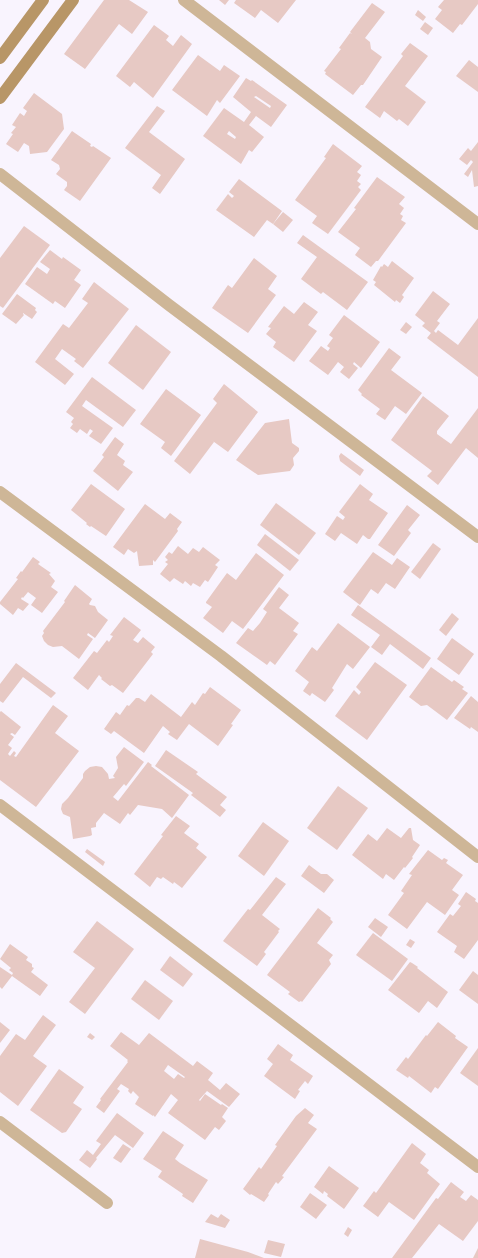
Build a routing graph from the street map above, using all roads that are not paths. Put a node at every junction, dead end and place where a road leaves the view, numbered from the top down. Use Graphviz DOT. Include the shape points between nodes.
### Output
graph roads {
  1 [pos="43,0"];
  2 [pos="73,0"];
  3 [pos="184,0"];
  4 [pos="0,58"];
  5 [pos="0,98"];
  6 [pos="0,174"];
  7 [pos="478,224"];
  8 [pos="0,492"];
  9 [pos="478,537"];
  10 [pos="0,805"];
  11 [pos="478,857"];
  12 [pos="0,1122"];
  13 [pos="478,1167"];
  14 [pos="107,1203"];
  1 -- 4 [label="street"];
  2 -- 5 [label="street"];
  3 -- 7 [label="street"];
  6 -- 9 [label="street"];
  8 -- 11 [label="street" via="221,656"];
  10 -- 13 [label="street"];
  12 -- 14 [label="street"];
}
